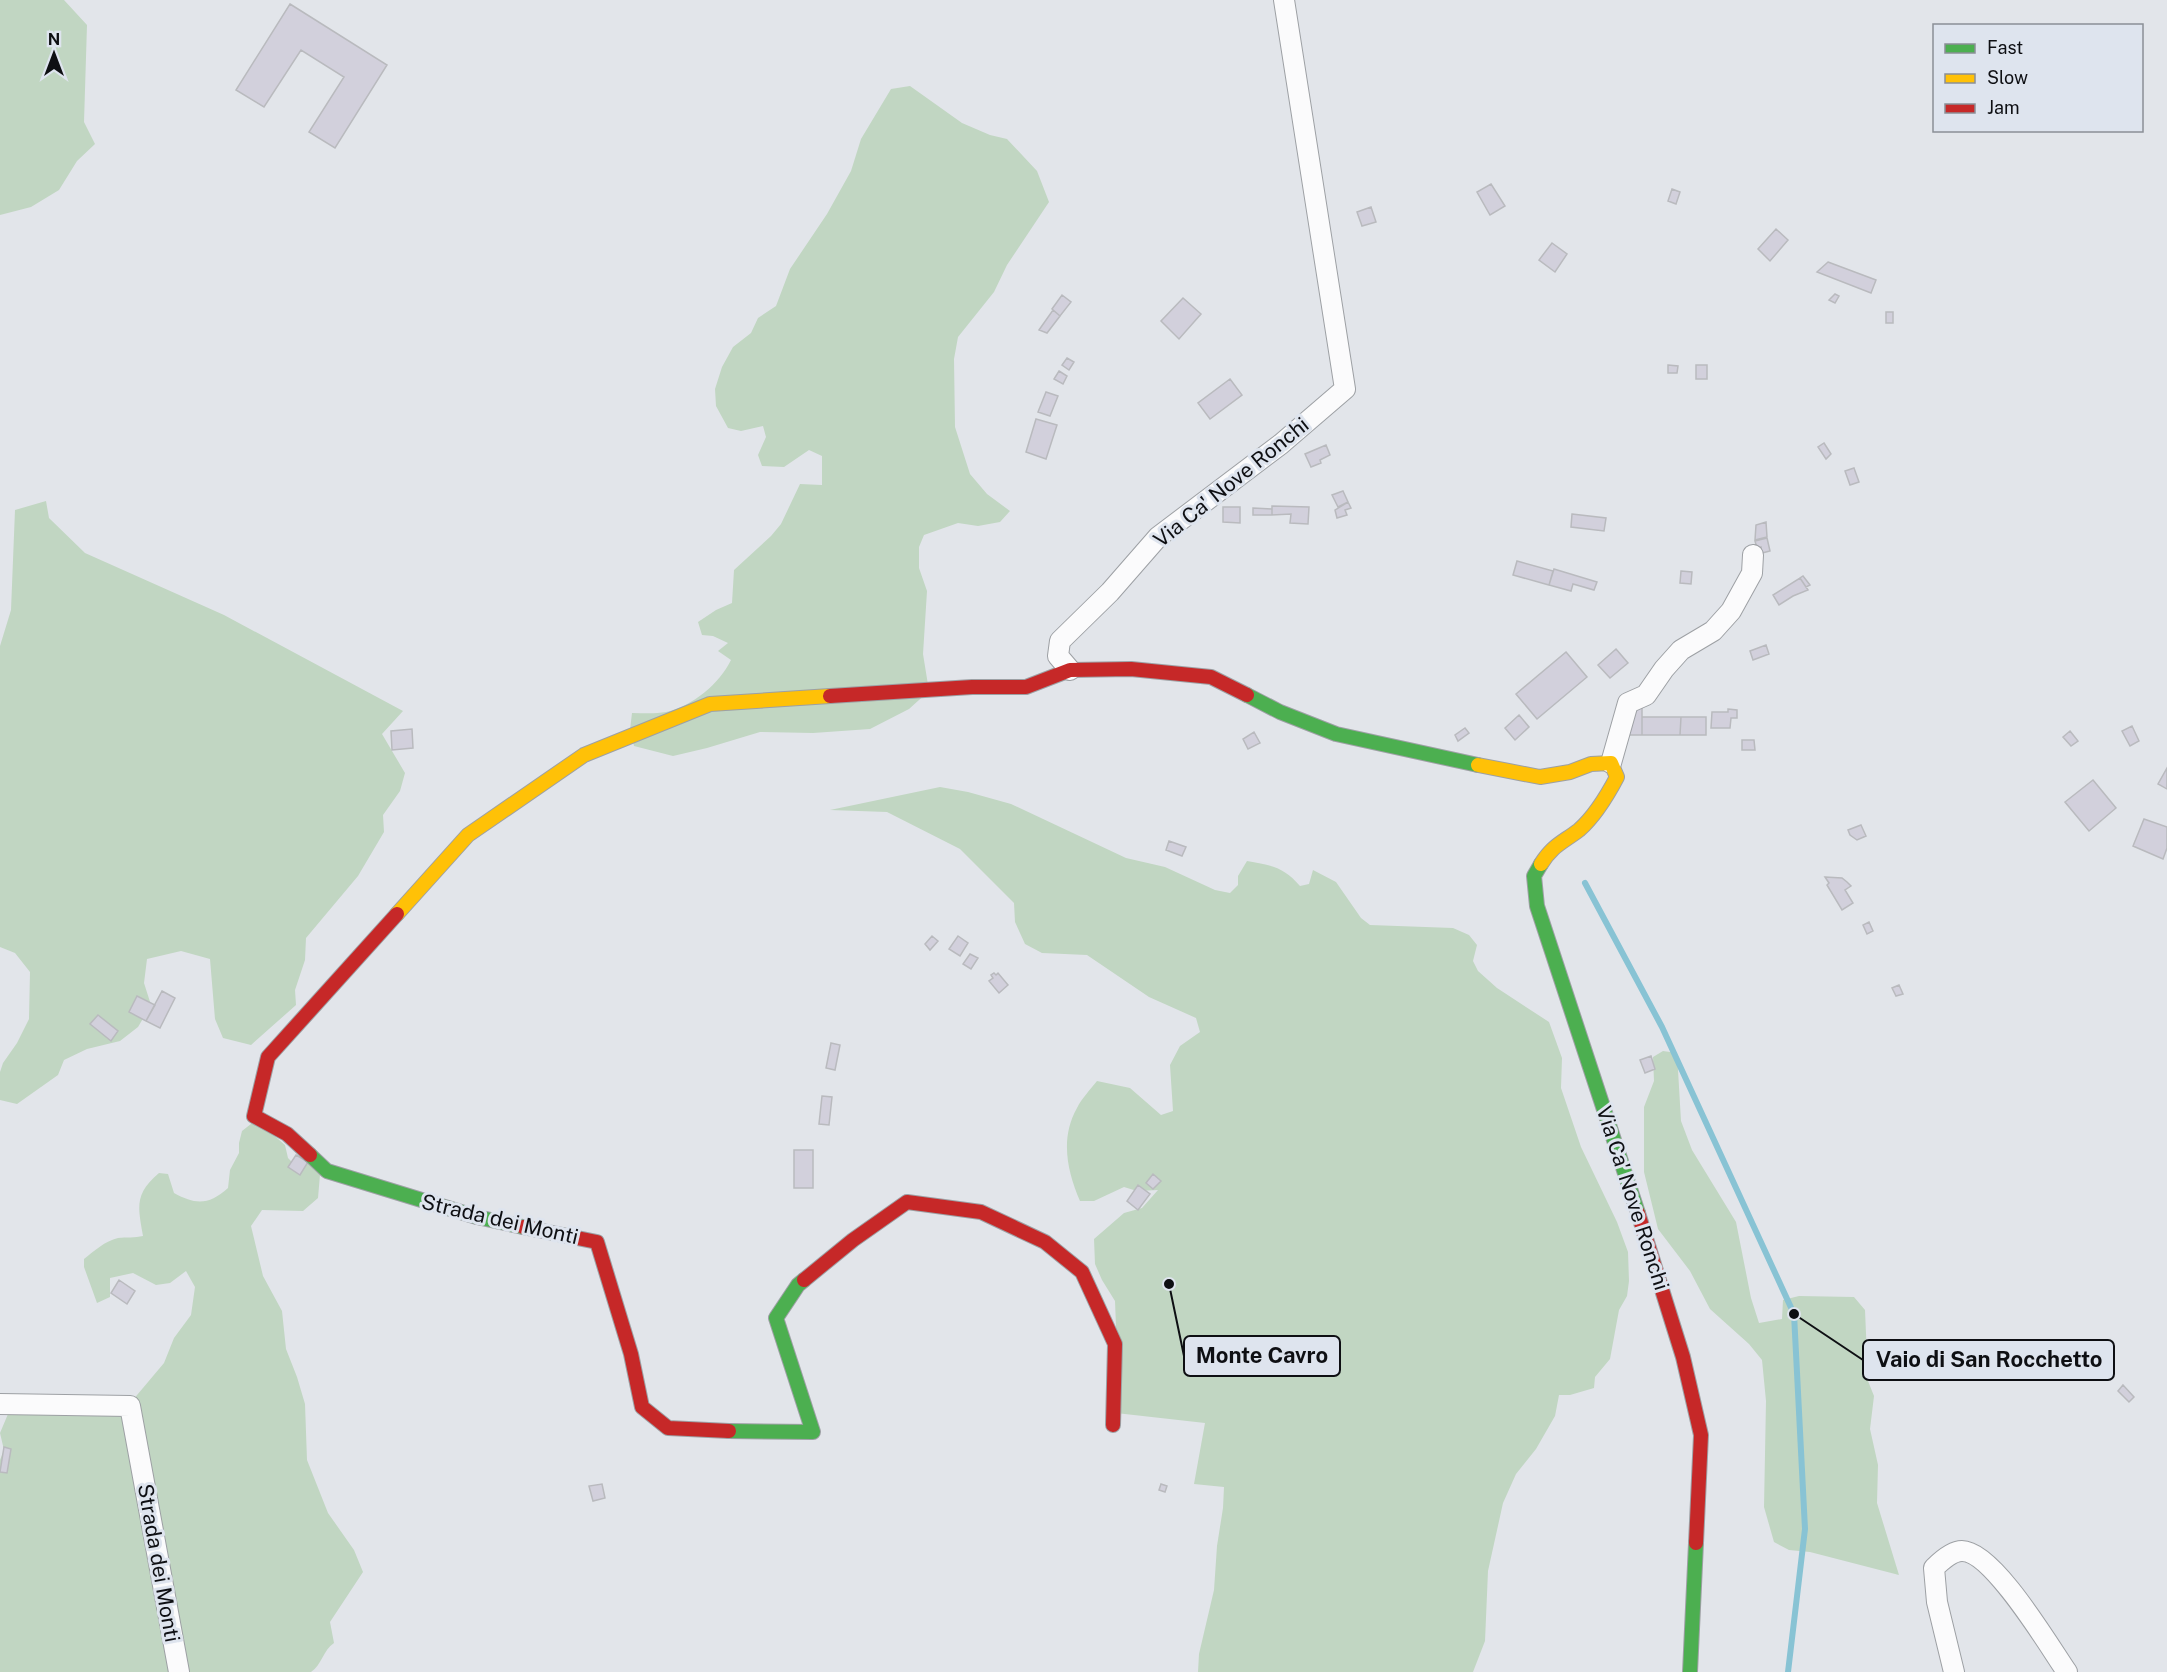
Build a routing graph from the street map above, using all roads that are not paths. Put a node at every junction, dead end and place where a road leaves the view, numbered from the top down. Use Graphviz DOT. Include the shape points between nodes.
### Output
graph roads {
  1 [pos="1284,0"];
  2 [pos="1753,555"];
  3 [pos="1070,670"];
  4 [pos="1611,763"];
  5 [pos="0,1404"];
  6 [pos="1113,1425"];
  7 [pos="179,1672"];
  8 [pos="1690,1672"];
  9 [pos="1954,1672"];
  10 [pos="2067,1672"];
  1 -- 3 [label="street, Via Ca' Nove Ronchi" via="1345,389 1281,444 1158,537 1060,641 1058,656"];
  2 -- 4 [label="street, Via Ca' Nove Ronchi" via="1752,573 1731,611 1713,631 1682,650 1646,695 1628,703"];
  3 -- 4 [label="street" via="1131,669 1211,677 1336,734 1507,772 1540,777"];
  3 -- 6 [label="street, Strada dei Monti" via="1026,687 710,704 584,755 468,835 268,1057 254,1116 287,1134 327,1171 477,1217 597,1242 631,1354 642,1407 668,1428 813,1432 776,1318 798,1285 907,1202 981,1212 1045,1242 1082,1272 1114,1344"];
  4 -- 8 [label="street, Via Ca' Nove Ronchi" via="1617,777 1603,802 1580,829 1550,850 1534,876 1537,906 1655,1264 1701,1435"];
  5 -- 7 [label="street, Strada dei Monti" via="130,1406"];
  9 -- 10 [label="street" via="1937,1602 1934,1568 1960,1551 1974,1554 2006,1582"];
}
